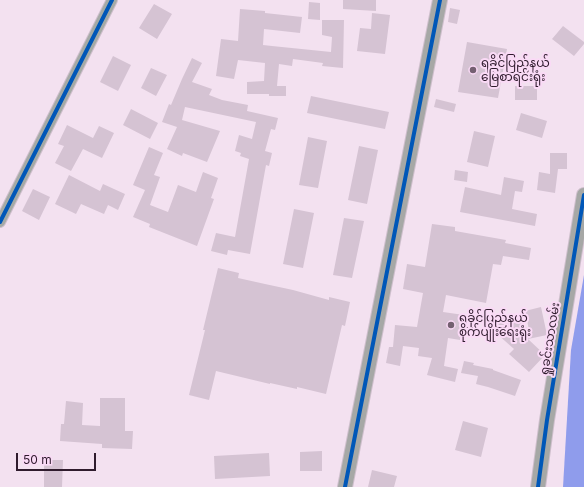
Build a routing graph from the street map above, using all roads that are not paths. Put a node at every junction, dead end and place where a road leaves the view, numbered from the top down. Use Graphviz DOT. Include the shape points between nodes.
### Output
graph roads {
  1 [pos="112,0"];
  2 [pos="440,0"];
  3 [pos="584,195"];
  4 [pos="0,222"];
  5 [pos="345,487"];
  6 [pos="538,487"];
  1 -- 4 [label="street"];
  2 -- 5 [label="street"];
  3 -- 6 [label="street, ရှုခင်းသာလမ်း"];
}
